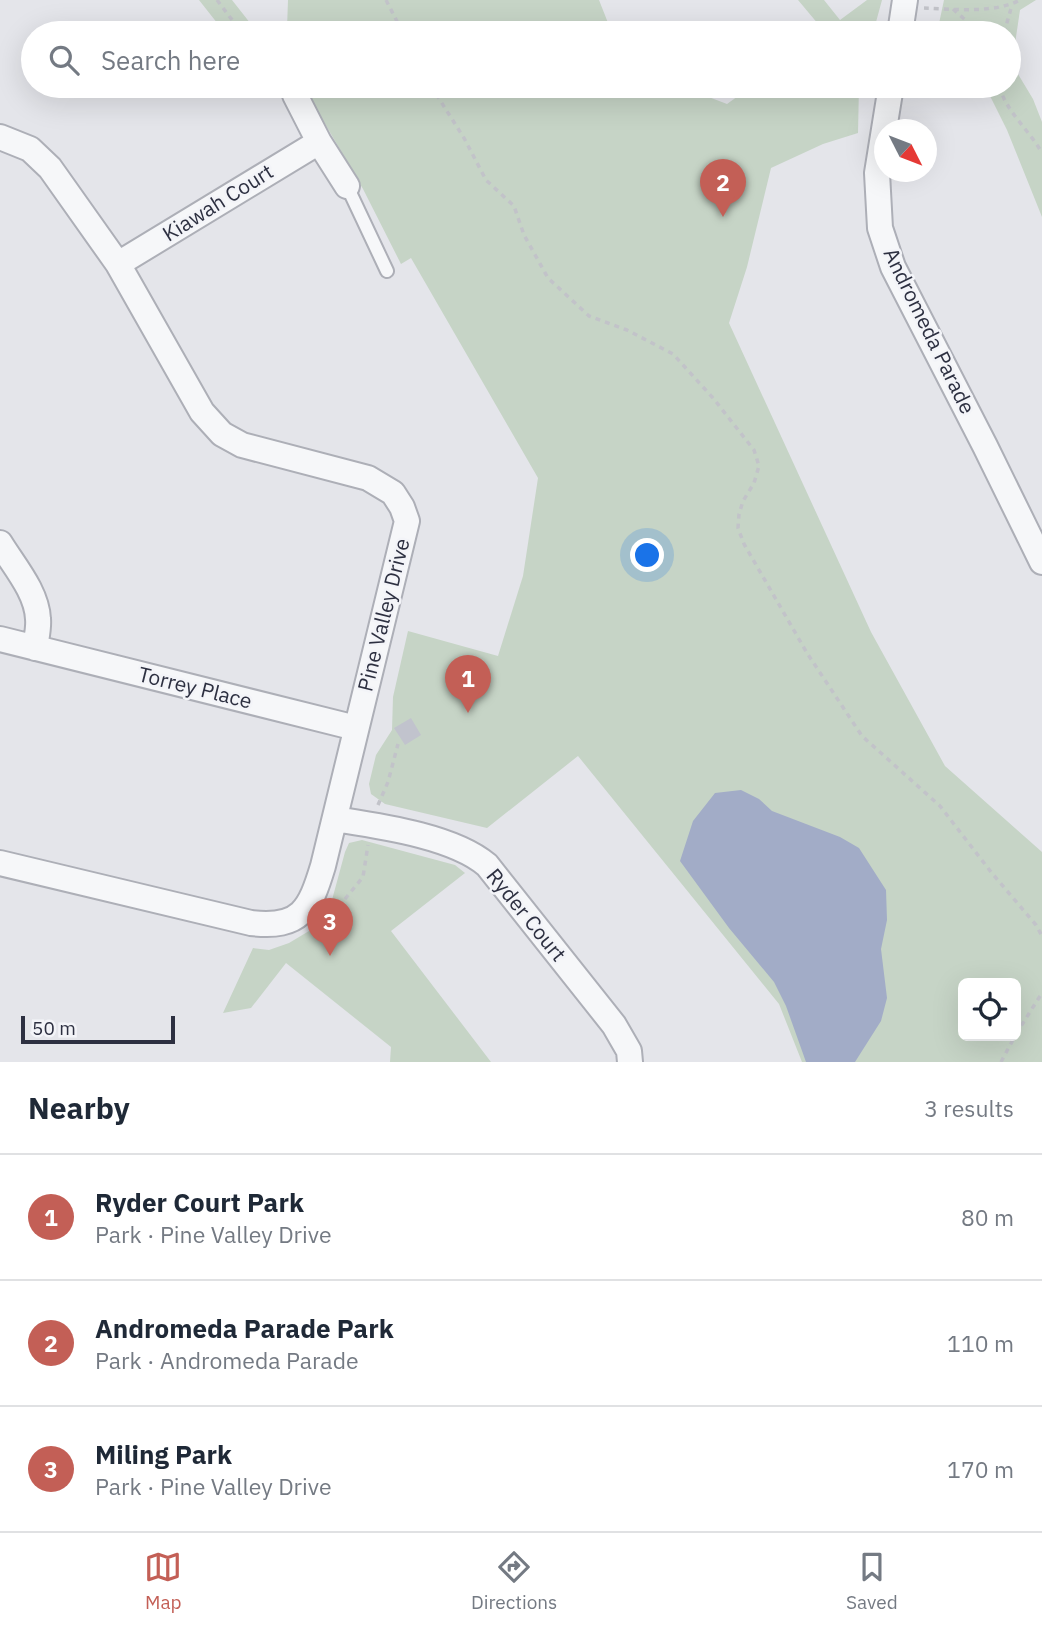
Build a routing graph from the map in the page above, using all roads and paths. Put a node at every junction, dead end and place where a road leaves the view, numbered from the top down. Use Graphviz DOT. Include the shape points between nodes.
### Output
graph roads {
  1 [pos="217,0"];
  2 [pos="386,0"];
  3 [pos="1020,0"];
  4 [pos="905,4"];
  5 [pos="1013,4"];
  6 [pos="953,9"];
  7 [pos="233,21"];
  8 [pos="397,21"];
  9 [pos="966,21"];
  10 [pos="1008,21"];
  11 [pos="297,98"];
  12 [pos="439,98"];
  13 [pos="889,98"];
  14 [pos="1004,98"];
  15 [pos="0,137"];
  16 [pos="319,142"];
  17 [pos="1042,153"];
  18 [pos="347,186"];
  19 [pos="118,264"];
  20 [pos="387,271"];
  21 [pos="0,543"];
  22 [pos="1042,562"];
  23 [pos="0,639"];
  24 [pos="35,648"];
  25 [pos="356,728"];
  26 [pos="398,744"];
  27 [pos="376,814"];
  28 [pos="335,819"];
  29 [pos="369,836"];
  30 [pos="6,867"];
  31 [pos="345,899"];
  32 [pos="1042,936"];
  33 [pos="1042,993"];
  34 [pos="1021,1026"];
  35 [pos="1012,1041"];
  36 [pos="630,1062"];
  37 [pos="1001,1062"];
  1 -- 7 [label="path"];
  2 -- 8 [label="path"];
  3 -- 5 [label="path"];
  4 -- 6 [label="path"];
  5 -- 6 [label="path"];
  5 -- 10 [label="path"];
  6 -- 9 [label="path"];
  11 -- 16 [label="street"];
  12 -- 32 [label="path" via="486,180 514,206 548,278 589,316 673,354 754,450 759,466 737,528 807,653 862,736 940,806"];
  13 -- 22 [label="street, Andromeda Parade" via="877,173 880,228 905,292"];
  14 -- 17 [label="path"];
  15 -- 19 [label="street, Pine Valley Drive" via="30,149 50,169"];
  16 -- 18 [label="street"];
  16 -- 19 [label="street, Kiawah Court"];
  18 -- 20 [label="lane"];
  19 -- 25 [label="street, Pine Valley Drive" via="202,412 222,434 242,445 368,478 393,493 402,507 407,521"];
  21 -- 24 [label="street" via="37,608"];
  23 -- 24 [label="street, Torrey Place"];
  24 -- 25 [label="street, Torrey Place"];
  25 -- 28 [label="street, Pine Valley Drive"];
  26 -- 27 [label="path"];
  28 -- 30 [label="street, Pine Valley Drive" via="314,897 302,913 277,924 207,914"];
  28 -- 36 [label="street, Ryder Court" via="460,848 487,865 614,1026 629,1051"];
  29 -- 31 [label="path" via="363,877"];
  33 -- 34 [label="path"];
  35 -- 37 [label="path"];
}
